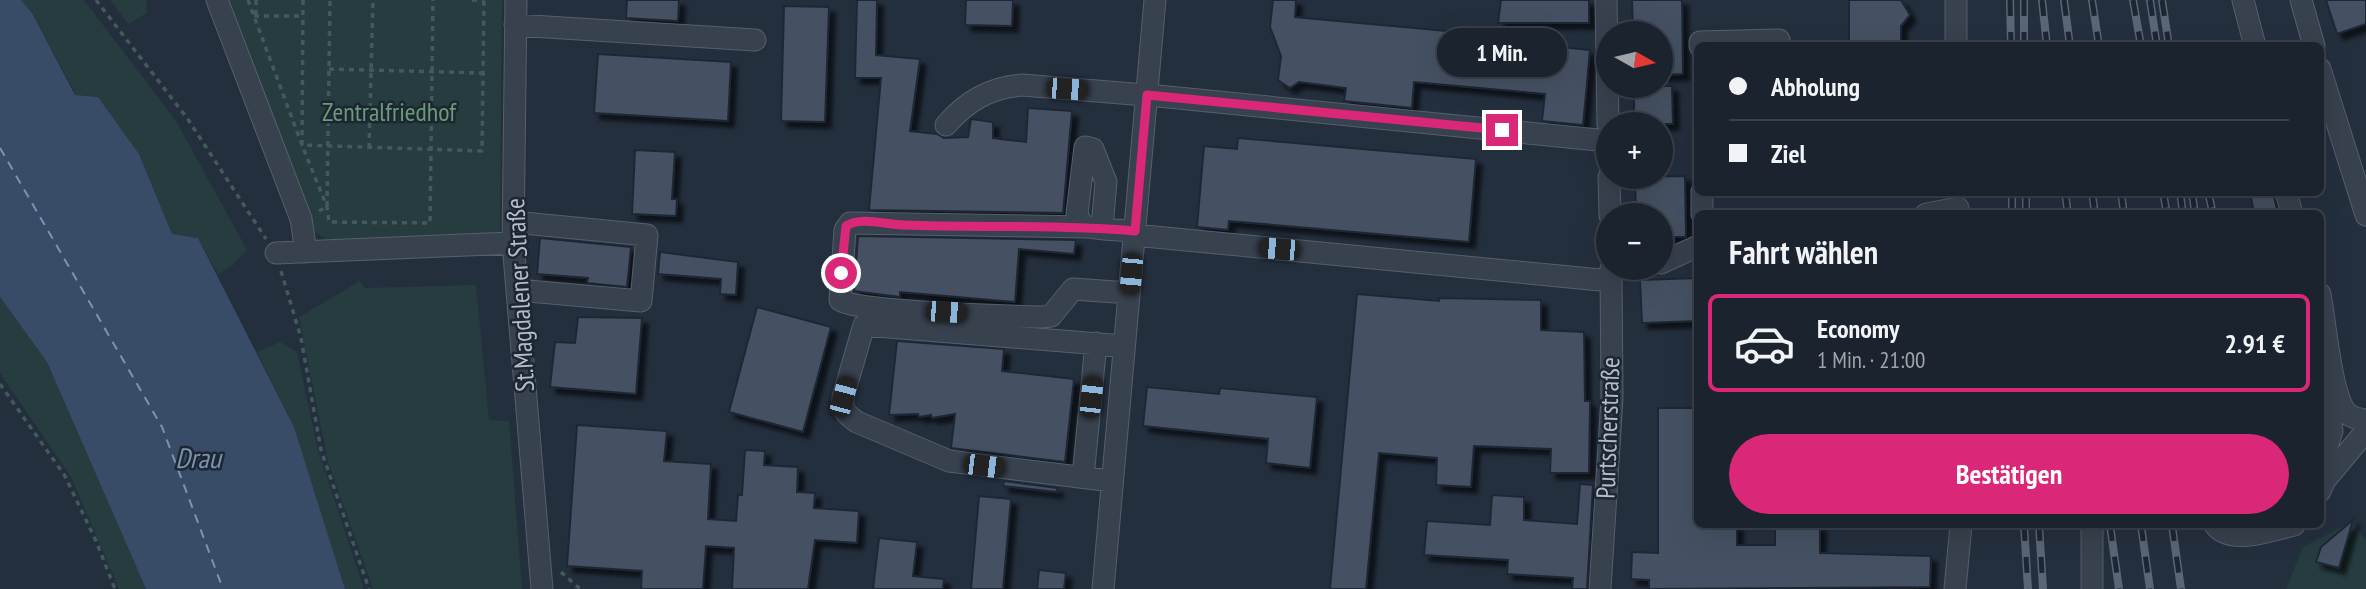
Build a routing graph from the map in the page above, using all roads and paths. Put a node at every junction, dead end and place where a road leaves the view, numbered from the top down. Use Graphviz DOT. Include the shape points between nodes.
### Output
graph roads {
  1 [pos="96,0"];
  2 [pos="217,0"];
  3 [pos="248,0"];
  4 [pos="256,0"];
  5 [pos="303,0"];
  6 [pos="330,0"];
  7 [pos="373,0"];
  8 [pos="433,0"];
  9 [pos="472,0"];
  10 [pos="484,0"];
  11 [pos="516,0"];
  12 [pos="1155,0"];
  13 [pos="1606,0"];
  14 [pos="1956,0"];
  15 [pos="2243,0"];
  16 [pos="2251,0"];
  17 [pos="2301,0"];
  18 [pos="255,16"];
  19 [pos="303,16"];
  20 [pos="515,25"];
  21 [pos="755,40"];
  22 [pos="1779,40"];
  23 [pos="1700,42"];
  24 [pos="1956,42"];
  25 [pos="2254,42"];
  26 [pos="2262,42"];
  27 [pos="2313,42"];
  28 [pos="329,69"];
  29 [pos="371,70"];
  30 [pos="432,72"];
  31 [pos="483,74"];
  32 [pos="2324,81"];
  33 [pos="1147,95"];
  34 [pos="1608,112"];
  35 [pos="946,125"];
  36 [pos="1596,140"];
  37 [pos="302,145"];
  38 [pos="328,146"];
  39 [pos="369,148"];
  40 [pos="431,150"];
  41 [pos="2360,186"];
  42 [pos="1958,205"];
  43 [pos="327,207"];
  44 [pos="1940,210"];
  45 [pos="2366,215"];
  46 [pos="513,232"];
  47 [pos="1135,233"];
  48 [pos="1694,248"];
  49 [pos="306,252"];
  50 [pos="276,253"];
  51 [pos="1673,257"];
  52 [pos="1596,270"];
  53 [pos="1612,280"];
  54 [pos="517,290"];
  55 [pos="1129,293"];
  56 [pos="2324,318"];
  57 [pos="1097,343"];
  58 [pos="1124,346"];
  59 [pos="2324,374"];
  60 [pos="0,384"];
  61 [pos="2366,420"];
  62 [pos="2366,431"];
  63 [pos="2324,453"];
  64 [pos="1083,477"];
  65 [pos="1112,481"];
  66 [pos="2324,482"];
  67 [pos="1961,528"];
  68 [pos="2092,528"];
  69 [pos="2218,528"];
  70 [pos="2278,528"];
  71 [pos="115,589"];
  72 [pos="369,589"];
  73 [pos="542,589"];
  74 [pos="1103,589"];
  75 [pos="1600,589"];
  76 [pos="1955,589"];
  77 [pos="2092,589"];
  1 -- 50 [label="path" via="187,118"];
  2 -- 49 [label="street" via="301,219"];
  3 -- 18 [label="path"];
  4 -- 18 [label="path"];
  5 -- 19 [label="path"];
  6 -- 28 [label="path"];
  7 -- 29 [label="path"];
  8 -- 30 [label="path"];
  9 -- 10 [label="path"];
  10 -- 31 [label="path"];
  11 -- 20 [label="street, St.Magdalener Straße"];
  12 -- 33 [label="street"];
  13 -- 34 [label="street"];
  14 -- 24 [label="street"];
  15 -- 25 [label="street"];
  16 -- 26 [label="street"];
  17 -- 27 [label="street"];
  18 -- 19 [label="path"];
  18 -- 37 [label="path"];
  19 -- 37 [label="path"];
  20 -- 21 [label="street"];
  20 -- 46 [label="street, St.Magdalener Straße"];
  22 -- 23 [label="street"];
  28 -- 29 [label="path"];
  28 -- 38 [label="path"];
  29 -- 30 [label="path"];
  29 -- 39 [label="path"];
  30 -- 31 [label="path"];
  30 -- 40 [label="path"];
  31 -- 40 [label="path" via="482,151"];
  32 -- 41 [label="street"];
  33 -- 35 [label="street" via="1004,87 967,103"];
  33 -- 36 [label="street"];
  33 -- 47 [label="street"];
  37 -- 38 [label="path"];
  37 -- 43 [label="path"];
  38 -- 39 [label="path"];
  38 -- 43 [label="path"];
  39 -- 40 [label="path"];
  40 -- 43 [label="path" via="430,223 330,222"];
  41 -- 45 [label="street"];
  42 -- 44 [label="street"];
  46 -- 49 [label="street"];
  46 -- 54 [label="street, St.Magdalener Straße"];
  46 -- 54 [label="street" via="647,235 641,301"];
  47 -- 52 [label="street"];
  47 -- 55 [label="street"];
  47 -- 55 [label="street" via="1095,228 850,223 845,230 840,300 860,306 1042,317 1051,316 1073,289"];
  48 -- 51 [label="street"];
  49 -- 50 [label="street"];
  50 -- 72 [label="path" via="301,338 321,450"];
  53 -- 75 [label="street, Purtscherstraße" via="1612,398"];
  54 -- 73 [label="street, St.Magdalener Straße"];
  55 -- 58 [label="street"];
  56 -- 61 [label="street" via="2337,395 2346,412"];
  57 -- 58 [label="street"];
  57 -- 64 [label="street"];
  57 -- 64 [label="street" via="864,325 843,397 842,407 857,422 949,461"];
  58 -- 65 [label="street"];
  59 -- 63 [label="street" via="2332,424"];
  60 -- 71 [label="path" via="65,476"];
  62 -- 66 [label="street"];
  64 -- 65 [label="street"];
  65 -- 74 [label="street"];
  67 -- 76 [label="street"];
  68 -- 77 [label="street"];
  69 -- 70 [label="street" via="2236,536"];
}
